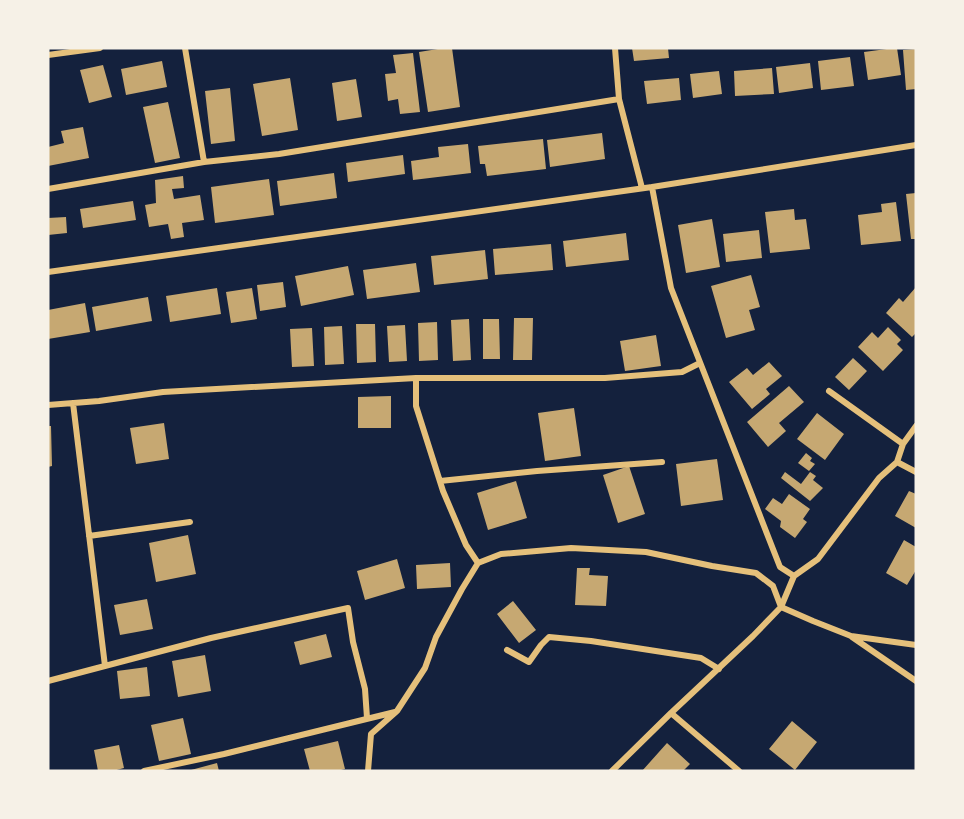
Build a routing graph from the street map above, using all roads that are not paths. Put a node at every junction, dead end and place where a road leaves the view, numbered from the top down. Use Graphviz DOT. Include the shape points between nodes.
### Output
graph roads {
  1 [pos="99,48"];
  2 [pos="185,48"];
  3 [pos="615,48"];
  4 [pos="48,55"];
  5 [pos="618,99"];
  6 [pos="916,145"];
  7 [pos="204,162"];
  8 [pos="652,187"];
  9 [pos="48,189"];
  10 [pos="642,189"];
  11 [pos="48,272"];
  12 [pos="700,363"];
  13 [pos="416,378"];
  14 [pos="829,391"];
  15 [pos="73,403"];
  16 [pos="48,405"];
  17 [pos="916,426"];
  18 [pos="903,444"];
  19 [pos="662,462"];
  20 [pos="897,462"];
  21 [pos="916,472"];
  22 [pos="440,481"];
  23 [pos="190,522"];
  24 [pos="89,536"];
  25 [pos="478,563"];
  26 [pos="794,576"];
  27 [pos="781,607"];
  28 [pos="851,636"];
  29 [pos="916,645"];
  30 [pos="507,650"];
  31 [pos="105,666"];
  32 [pos="719,669"];
  33 [pos="48,681"];
  34 [pos="916,681"];
  35 [pos="397,711"];
  36 [pos="671,713"];
  37 [pos="367,718"];
  38 [pos="144,771"];
  39 [pos="368,771"];
  40 [pos="612,771"];
  41 [pos="739,771"];
  1 -- 4 [label="street"];
  2 -- 7 [label="street"];
  3 -- 5 [label="street"];
  5 -- 7 [label="street" via="279,154"];
  5 -- 10 [label="street"];
  6 -- 8 [label="street"];
  7 -- 9 [label="street"];
  8 -- 10 [label="street"];
  8 -- 12 [label="street" via="671,288"];
  10 -- 11 [label="street"];
  12 -- 13 [label="street" via="682,372 605,378"];
  12 -- 26 [label="street" via="776,558 780,567"];
  13 -- 15 [label="street" via="163,392"];
  13 -- 22 [label="street" via="416,406"];
  14 -- 18 [label="street"];
  15 -- 16 [label="street"];
  15 -- 24 [label="street"];
  17 -- 18 [label="street"];
  18 -- 20 [label="street"];
  19 -- 22 [label="street"];
  20 -- 21 [label="street"];
  20 -- 26 [label="street" via="879,478 818,559"];
  22 -- 25 [label="street" via="466,545"];
  23 -- 24 [label="street"];
  24 -- 31 [label="street"];
  25 -- 27 [label="street" via="501,554 571,548 646,552 756,573 773,586"];
  25 -- 35 [label="street" via="436,637 425,668"];
  26 -- 27 [label="street"];
  27 -- 28 [label="street"];
  27 -- 32 [label="street"];
  28 -- 29 [label="street"];
  28 -- 34 [label="street"];
  30 -- 32 [label="street" via="529,662 549,637 700,658"];
  31 -- 33 [label="street"];
  31 -- 37 [label="street" via="348,608"];
  32 -- 36 [label="street"];
  35 -- 37 [label="street"];
  35 -- 39 [label="street" via="371,734"];
  36 -- 40 [label="street"];
  36 -- 41 [label="street"];
  37 -- 38 [label="street"];
}
